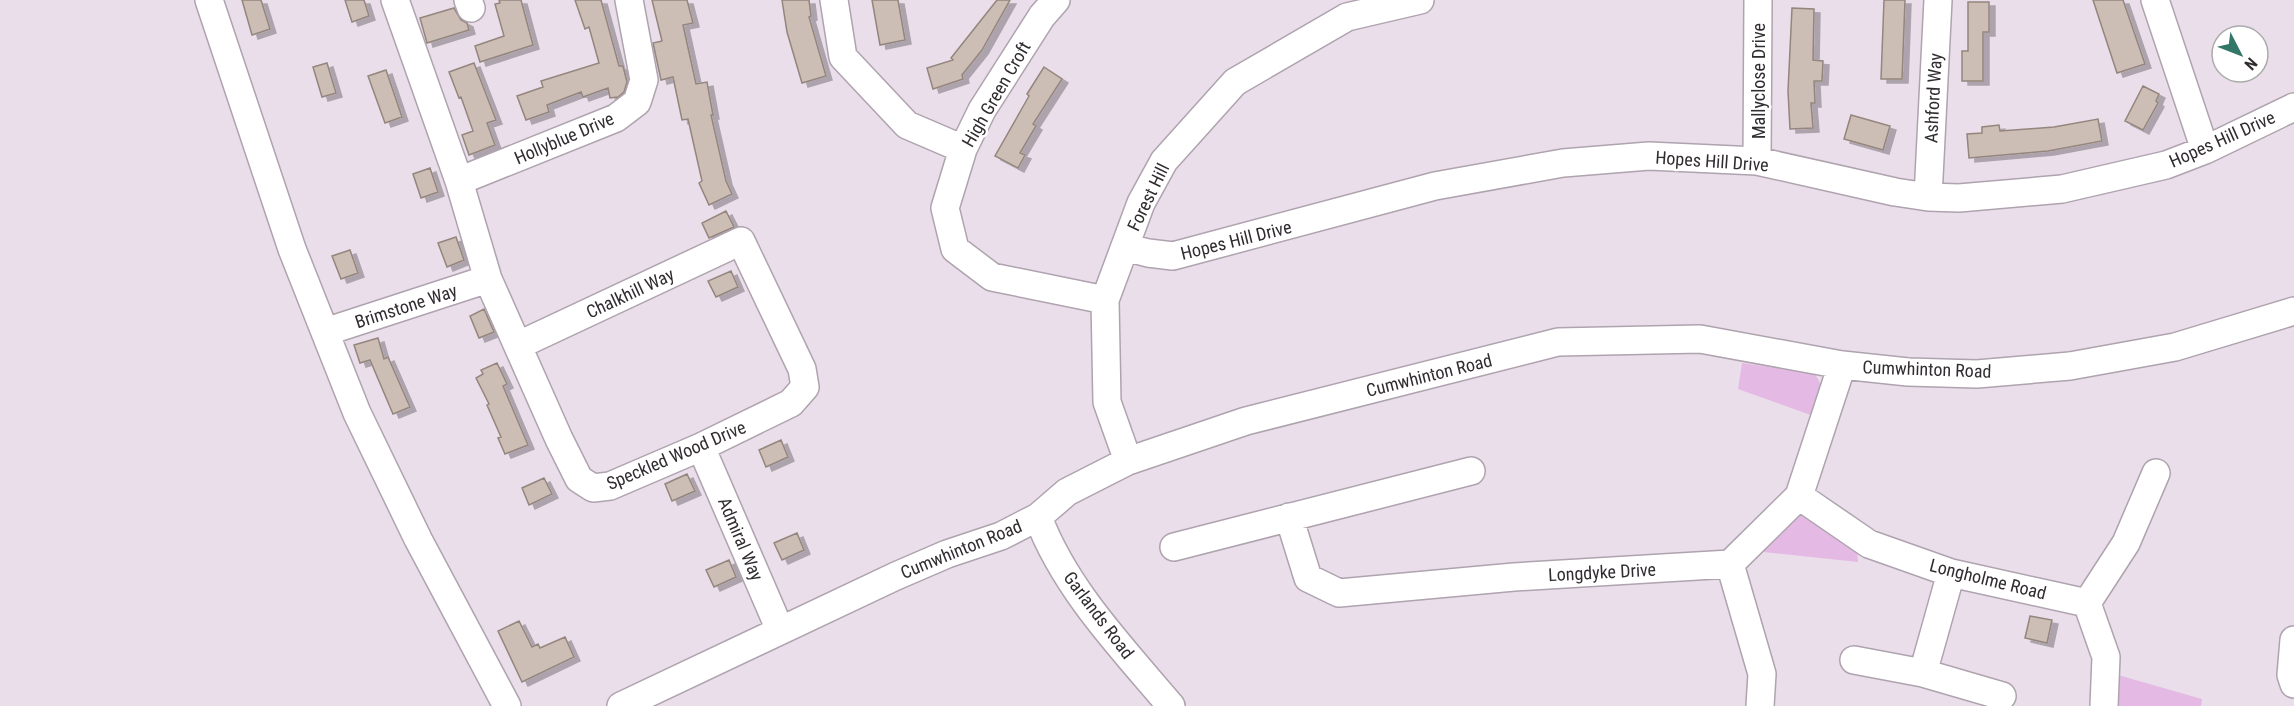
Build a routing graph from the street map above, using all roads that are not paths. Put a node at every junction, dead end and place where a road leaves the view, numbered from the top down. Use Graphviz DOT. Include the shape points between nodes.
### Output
graph roads {
  1 [pos="209,0"];
  2 [pos="629,0"];
  3 [pos="834,0"];
  4 [pos="1056,0"];
  5 [pos="1420,0"];
  6 [pos="1758,0"];
  7 [pos="1938,0"];
  8 [pos="2156,0"];
  9 [pos="404,3"];
  10 [pos="1344,9"];
  11 [pos="2294,107"];
  12 [pos="963,149"];
  13 [pos="2205,150"];
  14 [pos="1757,162"];
  15 [pos="459,181"];
  16 [pos="1928,197"];
  17 [pos="1125,247"];
  18 [pos="488,279"];
  19 [pos="1105,300"];
  20 [pos="2294,311"];
  21 [pos="325,332"];
  22 [pos="519,345"];
  23 [pos="1842,365"];
  24 [pos="805,387"];
  25 [pos="701,447"];
  26 [pos="1128,461"];
  27 [pos="1471,471"];
  28 [pos="2157,473"];
  29 [pos="1799,496"];
  30 [pos="1038,517"];
  31 [pos="1289,517"];
  32 [pos="1174,547"];
  33 [pos="1730,564"];
  34 [pos="1951,573"];
  35 [pos="2087,603"];
  36 [pos="780,630"];
  37 [pos="2294,639"];
  38 [pos="1854,660"];
  39 [pos="1923,673"];
  40 [pos="2294,684"];
  41 [pos="2002,696"];
  42 [pos="507,706"];
  43 [pos="621,706"];
  44 [pos="1171,706"];
  45 [pos="1760,706"];
  46 [pos="2104,706"];
  1 -- 21 [label="street" via="292,249"];
  2 -- 15 [label="street, Hollyblue Drive" via="644,80 637,102 616,118"];
  3 -- 12 [label="street" via="843,57 907,125"];
  4 -- 12 [label="street, High Green Croft" via="988,101"];
  5 -- 10 [label="street, Forest Hill"];
  6 -- 14 [label="street, Mallyclose Drive"];
  7 -- 16 [label="street, Ashford Way"];
  8 -- 13 [label="street"];
  9 -- 15 [label="street"];
  10 -- 17 [label="street, Forest Hill" via="1235,82 1164,161 1141,203"];
  11 -- 13 [label="street, Hopes Hill Drive"];
  12 -- 19 [label="street, High Green Croft" via="945,208 955,249 992,277"];
  13 -- 16 [label="street, Hopes Hill Drive" via="2166,165 2062,189"];
  14 -- 16 [label="street, Hopes Hill Drive"];
  14 -- 17 [label="street, Hopes Hill Drive" via="1648,156 1563,163 1435,186 1173,256"];
  15 -- 18 [label="street"];
  17 -- 19 [label="street, Forest Hill"];
  18 -- 21 [label="street, Brimstone Way"];
  18 -- 22 [label="street, Speckled Wood Drive"];
  19 -- 26 [label="street, Forest Hill" via="1107,402"];
  20 -- 23 [label="street, Cumwhinton Road" via="2175,347 2070,366 1977,374"];
  21 -- 42 [label="street" via="357,413 418,539"];
  22 -- 24 [label="street, Chalkhill Way" via="741,241 802,369"];
  22 -- 25 [label="street, Speckled Wood Drive" via="579,479 593,488 610,486"];
  23 -- 26 [label="street, Cumwhinton Road" via="1700,339 1558,342 1246,421"];
  23 -- 29 [label="street"];
  24 -- 25 [label="street, Speckled Wood Drive" via="791,403"];
  25 -- 36 [label="street, Admiral Way"];
  26 -- 30 [label="street, Cumwhinton Road" via="1067,492"];
  27 -- 31 [label="street"];
  28 -- 35 [label="street" via="2126,543"];
  29 -- 33 [label="street"];
  29 -- 34 [label="street, Longholme Road" via="1869,544"];
  30 -- 36 [label="street, Cumwhinton Road" via="1001,536 946,554"];
  30 -- 44 [label="street, Garlands Road" via="1048,542 1094,614"];
  31 -- 32 [label="street"];
  31 -- 33 [label="street, Longdyke Drive" via="1308,578 1339,593 1514,577"];
  33 -- 45 [label="street" via="1762,674"];
  34 -- 35 [label="street, Longholme Road"];
  34 -- 39 [label="street"];
  35 -- 46 [label="street" via="2106,657"];
  36 -- 43 [label="street, Cumwhinton Road"];
  37 -- 40 [label="street"];
  38 -- 39 [label="street"];
  39 -- 41 [label="street"];
}
